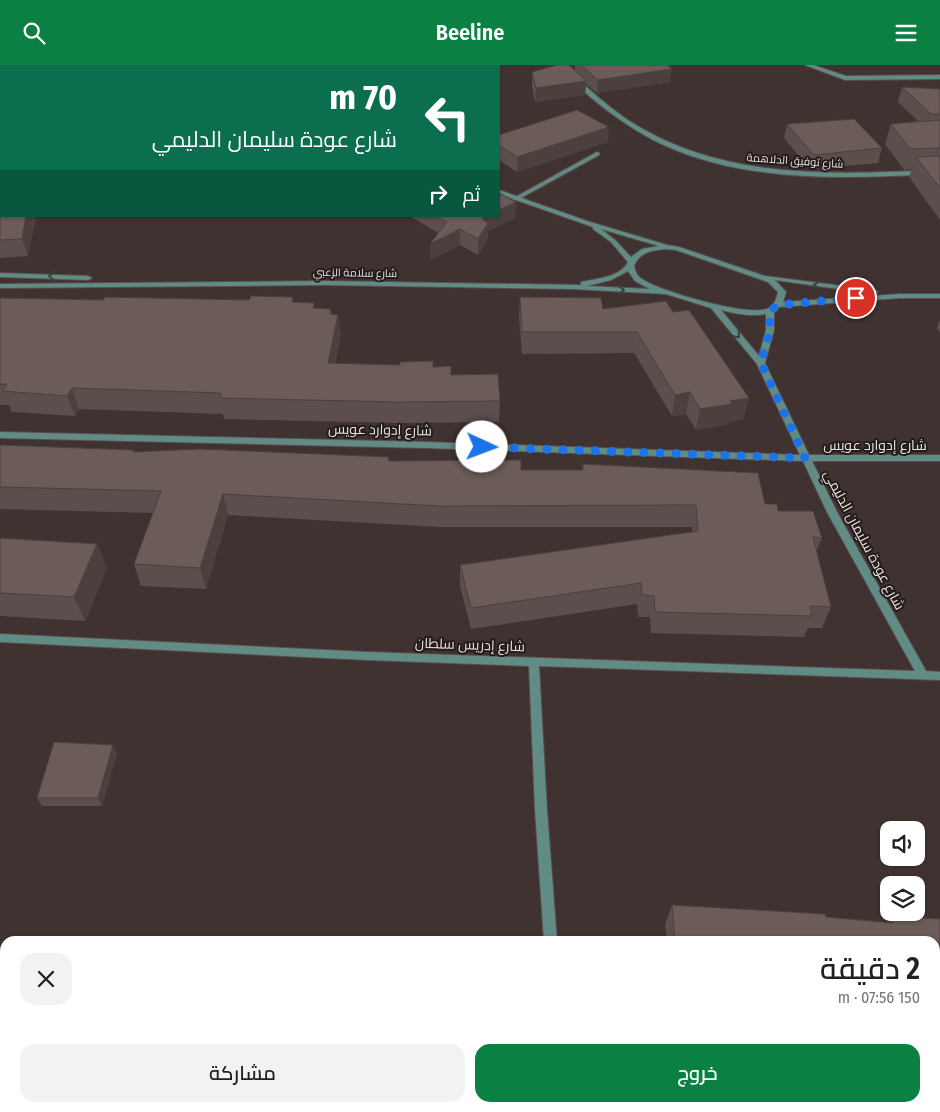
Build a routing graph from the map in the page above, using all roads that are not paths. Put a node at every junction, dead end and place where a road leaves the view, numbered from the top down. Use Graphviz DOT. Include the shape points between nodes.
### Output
graph roads {
  1 [pos="559,65"];
  2 [pos="808,65"];
  3 [pos="940,77"];
  4 [pos="597,154"];
  5 [pos="940,172"];
  6 [pos="500,192"];
  7 [pos="515,199"];
  8 [pos="588,223"];
  9 [pos="677,248"];
  10 [pos="630,263"];
  11 [pos="0,275"];
  12 [pos="762,276"];
  13 [pos="136,283"];
  14 [pos="0,286"];
  15 [pos="573,287"];
  16 [pos="669,293"];
  17 [pos="900,295"];
  18 [pos="940,296"];
  19 [pos="714,306"];
  20 [pos="774,308"];
  21 [pos="761,363"];
  22 [pos="0,435"];
  23 [pos="805,458"];
  24 [pos="940,458"];
  25 [pos="0,638"];
  26 [pos="534,663"];
  27 [pos="922,674"];
  28 [pos="940,676"];
  29 [pos="551,936"];
  1 -- 5 [label="street, شارع توفيق الدلاهمة" via="633,126 700,157 734,166 807,174"];
  2 -- 3 [label="street" via="845,78"];
  4 -- 7 [label="street"];
  6 -- 7 [label="street"];
  7 -- 8 [label="street"];
  8 -- 9 [label="street"];
  8 -- 10 [label="street" via="613,241"];
  9 -- 10 [label="street, شارع سلامة الزعبي" via="650,249 637,255"];
  9 -- 12 [label="street"];
  10 -- 15 [label="street, شارع سلامة الزعبي" via="626,271"];
  10 -- 16 [label="street" via="633,275 639,281"];
  13 -- 11 [label="street, شارع سلامة الزعبي, one-way" via="64,276"];
  17 -- 12 [label="street, one-way"];
  12 -- 20 [label="street" via="782,292"];
  13 -- 14 [label="street, شارع سلامة الزعبي"];
  13 -- 15 [label="street, شارع سلامة الزعبي"];
  15 -- 16 [label="street, شارع سلامة الزعبي, one-way"];
  16 -- 19 [label="street"];
  17 -- 18 [label="street"];
  17 -- 20 [label="street"];
  19 -- 20 [label="street" via="743,313"];
  19 -- 21 [label="street, شارع عودة سليمان الدليمي, one-way"];
  20 -- 21 [label="street"];
  21 -- 23 [label="street, شارع عودة سليمان الدليمي"];
  22 -- 23 [label="street, شارع إدوارد عويس"];
  23 -- 24 [label="street, شارع إدوارد عويس"];
  23 -- 27 [label="street, شارع عودة سليمان الدليمي"];
  25 -- 26 [label="street, شارع إدريس سلطان"];
  26 -- 27 [label="street, شارع إدريس سلطان"];
  26 -- 29 [label="street"];
  27 -- 28 [label="street, شارع إدريس سلطان"];
}
